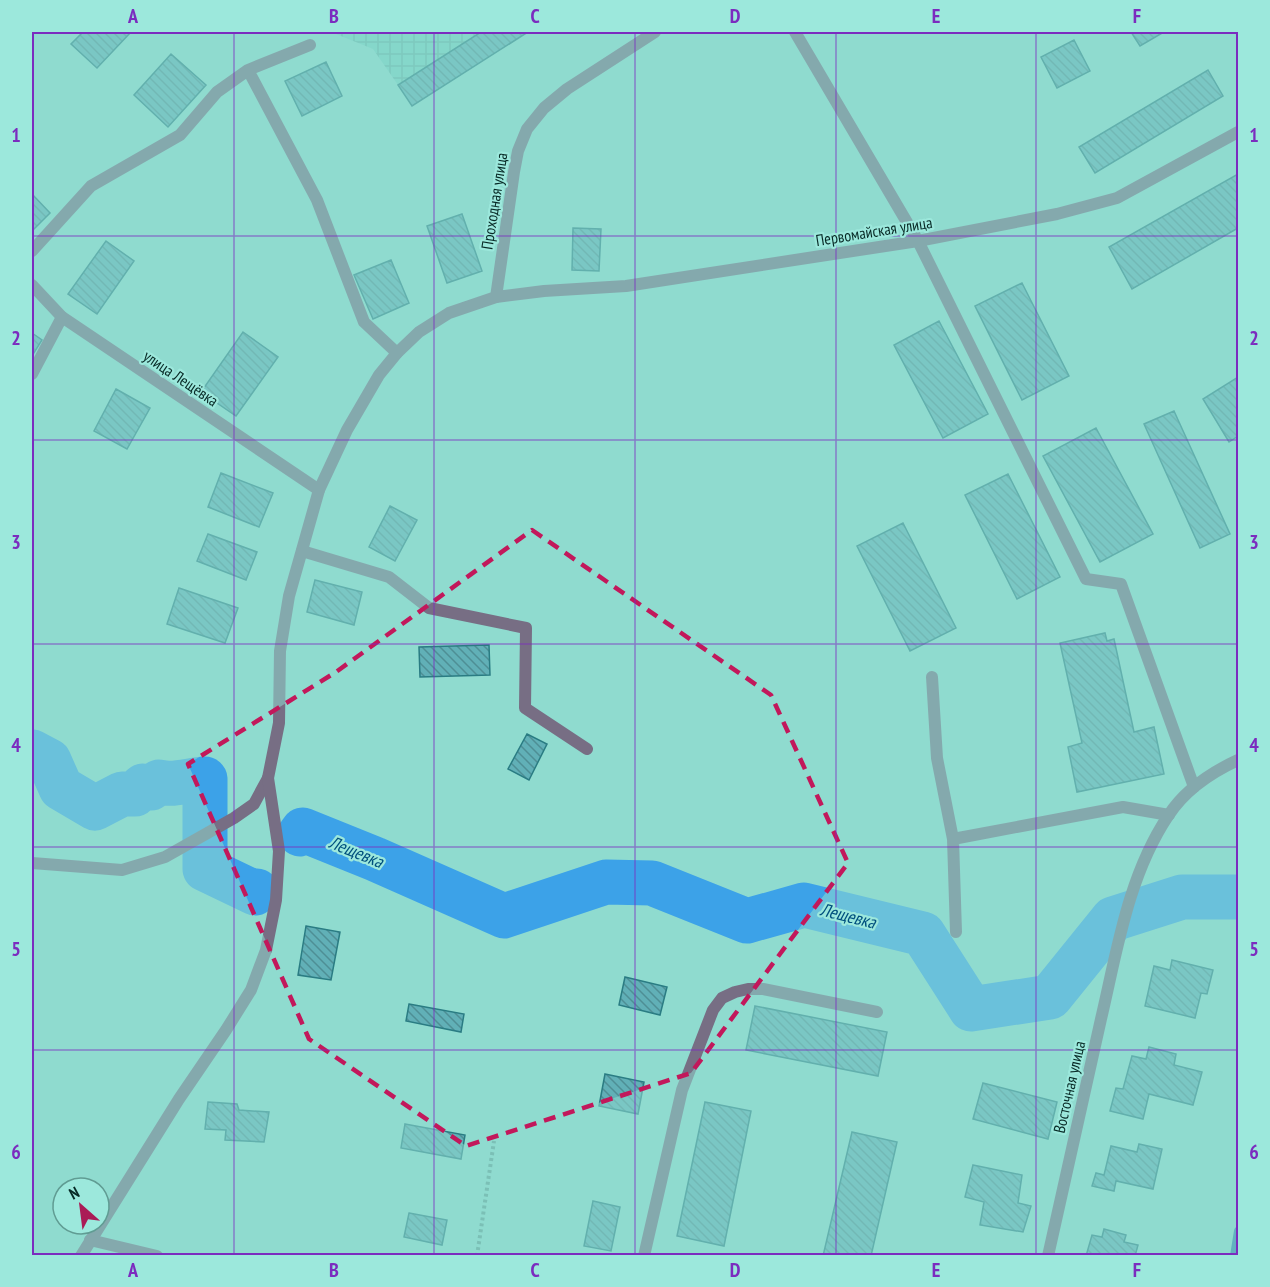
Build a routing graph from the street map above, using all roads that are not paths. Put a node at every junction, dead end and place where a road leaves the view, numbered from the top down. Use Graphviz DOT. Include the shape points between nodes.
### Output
graph roads {
  1 [pos="655,32"];
  2 [pos="795,32"];
  3 [pos="310,45"];
  4 [pos="249,70"];
  5 [pos="1239,132"];
  6 [pos="918,241"];
  7 [pos="32,251"];
  8 [pos="32,285"];
  9 [pos="496,297"];
  10 [pos="62,317"];
  11 [pos="397,352"];
  12 [pos="32,374"];
  13 [pos="319,490"];
  14 [pos="302,551"];
  15 [pos="932,677"];
  16 [pos="587,749"];
  17 [pos="1239,760"];
  18 [pos="268,778"];
  19 [pos="1194,787"];
  20 [pos="1169,815"];
  21 [pos="953,839"];
  22 [pos="32,864"];
  23 [pos="956,932"];
  24 [pos="877,1012"];
  25 [pos="90,1240"];
  26 [pos="81,1256"];
  27 [pos="157,1256"];
  28 [pos="644,1256"];
  29 [pos="1048,1256"];
  1 -- 9 [label="street, Проходная улица" via="567,90 544,108 527,129 514,172"];
  2 -- 6 [label="street"];
  3 -- 4 [label="street"];
  4 -- 7 [label="street" via="217,92 180,135 91,186"];
  4 -- 11 [label="street" via="317,200 364,322"];
  5 -- 6 [label="street, Первомайская улица" via="1117,198"];
  6 -- 9 [label="street, Первомайская улица" via="626,286"];
  6 -- 19 [label="street" via="1086,579 1121,584"];
  8 -- 10 [label="street, улица Лещёвка"];
  9 -- 11 [label="street, Первомайская улица" via="449,313"];
  10 -- 12 [label="street"];
  10 -- 13 [label="street, улица Лещёвка"];
  11 -- 13 [label="street, Первомайская улица" via="347,430"];
  13 -- 14 [label="street, Первомайская улица"];
  14 -- 16 [label="street" via="390,577 429,608 526,628 525,708"];
  14 -- 18 [label="street, Первомайская улица" via="289,596 280,651 279,723"];
  15 -- 21 [label="street" via="937,758"];
  17 -- 19 [label="street"];
  18 -- 22 [label="street" via="254,804 165,857 122,870"];
  18 -- 25 [label="street" via="279,851 276,900 266,950 250,990 226,1030"];
  19 -- 20 [label="street"];
  20 -- 21 [label="street" via="1123,807"];
  20 -- 29 [label="street, Восточная улица" via="1149,851 1122,927"];
  21 -- 23 [label="street"];
  24 -- 28 [label="street" via="763,988 722,998 713,1010 682,1089"];
  25 -- 26 [label="street"];
  25 -- 27 [label="street"];
}
